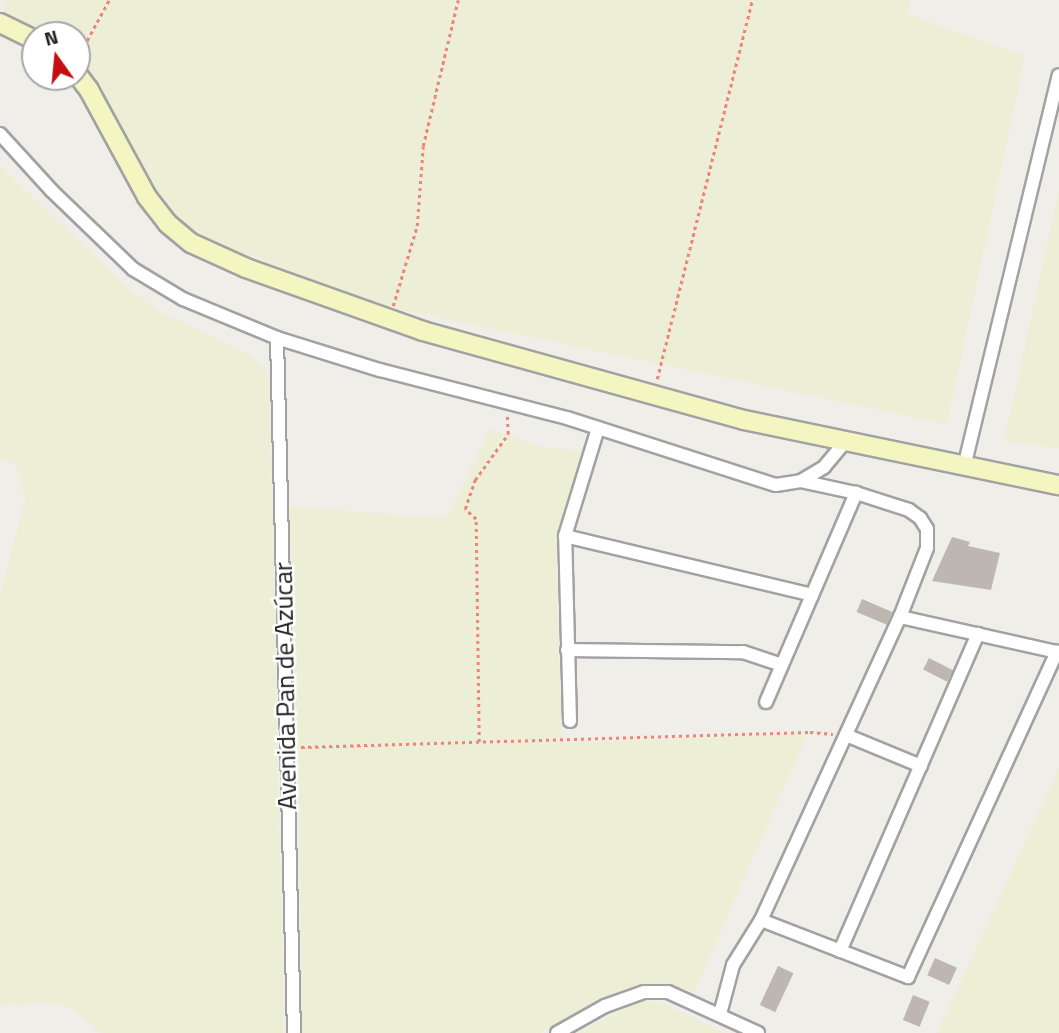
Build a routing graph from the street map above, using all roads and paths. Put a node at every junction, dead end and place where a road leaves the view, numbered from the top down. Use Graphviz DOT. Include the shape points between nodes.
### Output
graph roads {
  1 [pos="109,0"];
  2 [pos="458,0"];
  3 [pos="752,0"];
  4 [pos="0,23"];
  5 [pos="21,33"];
  6 [pos="91,33"];
  7 [pos="1059,75"];
  8 [pos="90,91"];
  9 [pos="0,134"];
  10 [pos="389,319"];
  11 [pos="276,338"];
  12 [pos="653,396"];
  13 [pos="509,401"];
  14 [pos="598,428"];
  15 [pos="844,443"];
  16 [pos="964,467"];
  17 [pos="801,481"];
  18 [pos="1059,485"];
  19 [pos="856,493"];
  20 [pos="565,536"];
  21 [pos="812,595"];
  22 [pos="900,617"];
  23 [pos="978,634"];
  24 [pos="567,650"];
  25 [pos="782,665"];
  26 [pos="766,702"];
  27 [pos="570,721"];
  28 [pos="846,735"];
  29 [pos="479,741"];
  30 [pos="287,747"];
  31 [pos="920,766"];
  32 [pos="761,920"];
  33 [pos="840,951"];
  34 [pos="720,1014"];
  35 [pos="294,1033"];
  36 [pos="558,1033"];
  37 [pos="758,1033"];
  1 -- 6 [label="path"];
  2 -- 10 [label="path" via="423,146 417,226"];
  3 -- 12 [label="path"];
  4 -- 5 [label="street"];
  7 -- 16 [label="street"];
  8 -- 10 [label="street" via="148,197 167,223 191,243 246,268"];
  9 -- 11 [label="street" via="133,269 183,299"];
  10 -- 12 [label="street"];
  11 -- 13 [label="street" via="380,370"];
  11 -- 30 [label="street, Avenida Pan de Azúcar"];
  12 -- 15 [label="street"];
  13 -- 14 [label="street"];
  13 -- 29 [label="path" via="508,435 475,480 465,509 477,519"];
  14 -- 17 [label="street" via="759,482"];
  14 -- 20 [label="street"];
  15 -- 16 [label="street"];
  15 -- 17 [label="street" via="824,467"];
  16 -- 18 [label="street"];
  17 -- 19 [label="street"];
  19 -- 21 [label="street"];
  19 -- 22 [label="street" via="909,510 927,529 927,548"];
  20 -- 21 [label="street"];
  20 -- 24 [label="street"];
  21 -- 25 [label="street"];
  22 -- 23 [label="street"];
  22 -- 28 [label="street"];
  23 -- 31 [label="street"];
  23 -- 33 [label="street" via="1057,652 908,977"];
  24 -- 25 [label="street" via="743,652"];
  24 -- 27 [label="street"];
  25 -- 26 [label="street"];
  28 -- 29 [label="path" via="810,732"];
  28 -- 31 [label="street"];
  28 -- 32 [label="street"];
  29 -- 30 [label="path"];
  30 -- 35 [label="street, Avenida Pan de Azúcar"];
  31 -- 33 [label="street"];
  32 -- 33 [label="street"];
  32 -- 34 [label="street" via="733,965"];
  34 -- 36 [label="street" via="668,992 644,992 605,1006"];
  34 -- 37 [label="street"];
}
